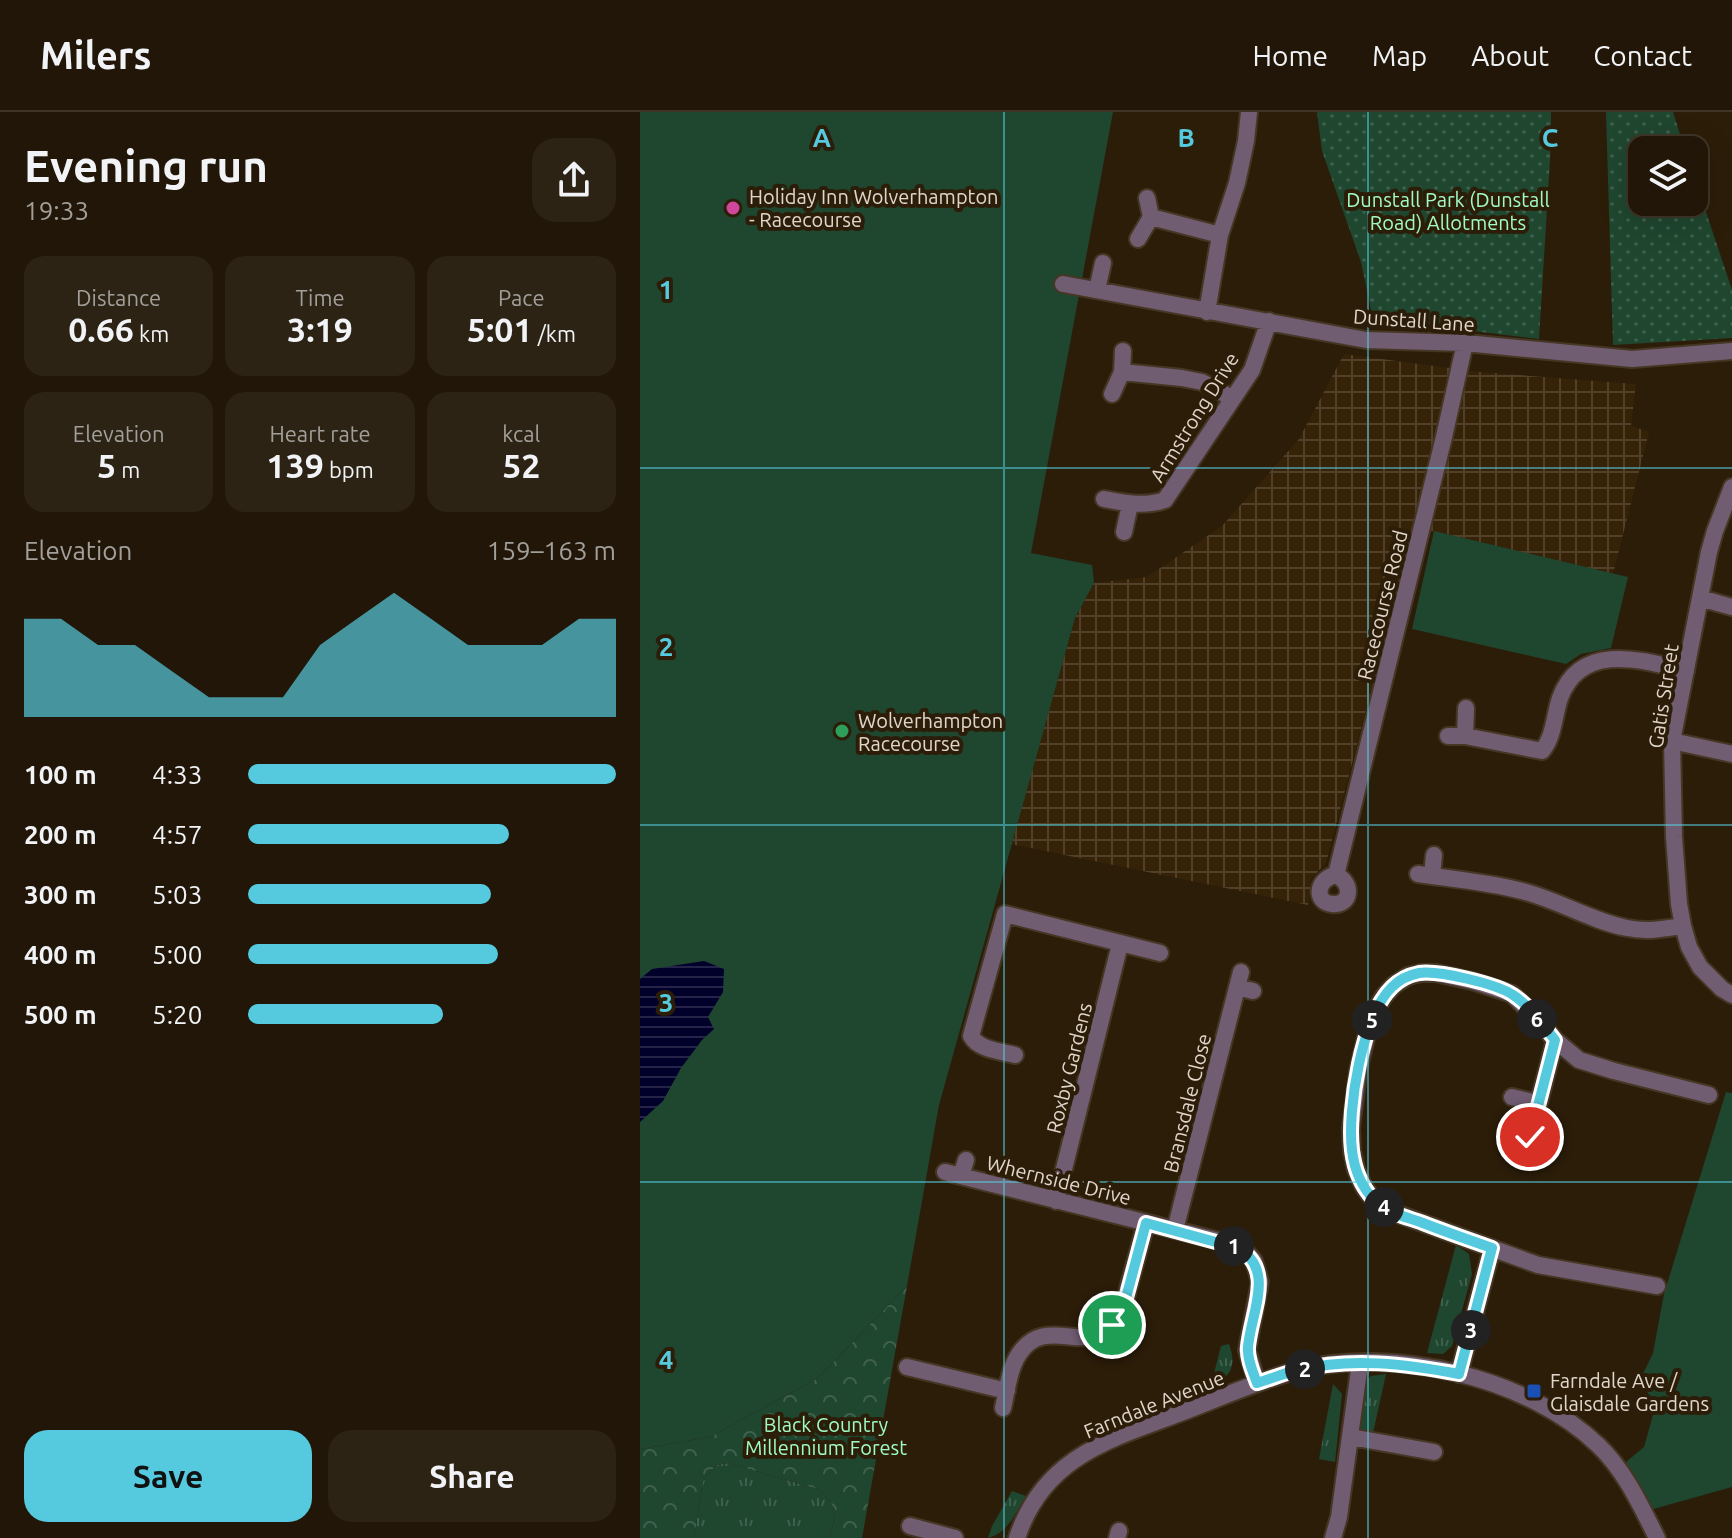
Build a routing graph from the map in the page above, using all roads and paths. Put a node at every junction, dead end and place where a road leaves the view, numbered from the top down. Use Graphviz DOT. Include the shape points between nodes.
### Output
graph roads {
  1 [pos="1249,112"];
  2 [pos="1147,198"];
  3 [pos="1151,217"];
  4 [pos="1220,235"];
  5 [pos="1138,239"];
  6 [pos="1103,263"];
  7 [pos="1063,284"];
  8 [pos="1097,290"];
  9 [pos="1207,312"];
  10 [pos="1269,321"];
  11 [pos="1465,343"];
  12 [pos="1123,351"];
  13 [pos="1732,351"];
  14 [pos="1122,372"];
  15 [pos="1112,394"];
  16 [pos="1232,398"];
  17 [pos="1732,487"];
  18 [pos="1104,499"];
  19 [pos="1130,504"];
  20 [pos="1124,532"];
  21 [pos="1700,598"];
  22 [pos="1732,607"];
  23 [pos="1686,671"];
  24 [pos="1466,708"];
  25 [pos="1672,741"];
  26 [pos="1732,754"];
  27 [pos="1434,855"];
  28 [pos="1336,875"];
  29 [pos="1683,926"];
  30 [pos="1120,944"];
  31 [pos="1160,953"];
  32 [pos="1244,984"];
  33 [pos="1732,995"];
  34 [pos="1555,1040"];
  35 [pos="1015,1055"];
  36 [pos="1709,1095"];
  37 [pos="1512,1097"];
  38 [pos="1537,1103"];
  39 [pos="1530,1137"];
  40 [pos="957,1169"];
  41 [pos="1056,1201"];
  42 [pos="1146,1223"];
  43 [pos="1175,1230"];
  44 [pos="1492,1248"];
  45 [pos="1657,1286"];
  46 [pos="1360,1363"];
  47 [pos="907,1367"];
  48 [pos="1459,1374"];
  49 [pos="1257,1383"];
  50 [pos="1007,1391"];
  51 [pos="1003,1408"];
  52 [pos="1351,1437"];
  53 [pos="1434,1452"];
  54 [pos="910,1526"];
  55 [pos="955,1538"];
  56 [pos="1017,1538"];
  57 [pos="1333,1538"];
  58 [pos="1657,1538"];
  1 -- 4 [label="street" via="1237,183"];
  2 -- 3 [label="street"];
  3 -- 4 [label="street"];
  3 -- 5 [label="street"];
  4 -- 9 [label="street"];
  6 -- 8 [label="street"];
  7 -- 8 [label="street, Dunstall Lane"];
  8 -- 9 [label="street, Dunstall Lane"];
  9 -- 10 [label="street, Dunstall Lane"];
  10 -- 11 [label="street, Dunstall Lane" via="1366,340"];
  10 -- 16 [label="street, Armstrong Drive" via="1252,370"];
  11 -- 13 [label="street, Dunstall Lane" via="1632,359"];
  11 -- 28 [label="street, Racecourse Road"];
  12 -- 14 [label="street"];
  14 -- 15 [label="street"];
  14 -- 16 [label="street" via="1202,382"];
  16 -- 19 [label="street, Armstrong Drive" via="1165,500"];
  17 -- 21 [label="street, Gatis Street" via="1715,531"];
  18 -- 19 [label="street, Armstrong Drive"];
  19 -- 20 [label="street"];
  21 -- 22 [label="street"];
  21 -- 23 [label="street, Gatis Street"];
  23 -- 24 [label="street" via="1615,658 1587,666 1560,697 1542,751 1456,736"];
  23 -- 25 [label="street, Gatis Street"];
  25 -- 26 [label="street"];
  25 -- 29 [label="street, Gatis Street"];
  27 -- 29 [label="street" via="1425,875 1521,891 1627,928"];
  29 -- 33 [label="street, Gatis Street" via="1700,967"];
  30 -- 31 [label="street"];
  30 -- 35 [label="street" via="1005,914 971,1036 983,1047"];
  30 -- 41 [label="street, Roxby Gardens"];
  32 -- 43 [label="street, Bransdale Close"];
  34 -- 36 [label="street" via="1579,1060"];
  34 -- 38 [label="street"];
  34 -- 44 [label="street" via="1512,994 1436,973 1408,976 1394,985 1375,1011 1367,1034 1351,1128 1356,1170 1364,1187 1386,1208"];
  37 -- 38 [label="street"];
  38 -- 39 [label="street"];
  40 -- 41 [label="street, Whernside Drive"];
  41 -- 42 [label="street, Whernside Drive"];
  42 -- 43 [label="street, Whernside Drive"];
  42 -- 50 [label="street" via="1122,1313 1102,1334 1080,1339 1051,1334 1029,1344 1019,1354"];
  43 -- 49 [label="street, Whernside Drive" via="1238,1248 1254,1261 1260,1282 1247,1350"];
  44 -- 45 [label="street" via="1538,1265"];
  44 -- 48 [label="street"];
  46 -- 48 [label="street, Farndale Avenue"];
  46 -- 49 [label="street, Farndale Avenue" via="1298,1370"];
  46 -- 52 [label="street"];
  47 -- 50 [label="street"];
  48 -- 58 [label="street, Farndale Avenue" via="1512,1391 1577,1427 1621,1470"];
  49 -- 56 [label="street, Farndale Avenue" via="1083,1454 1036,1499"];
  50 -- 51 [label="street"];
  52 -- 53 [label="street"];
  52 -- 57 [label="street"];
  54 -- 55 [label="street"];
}
